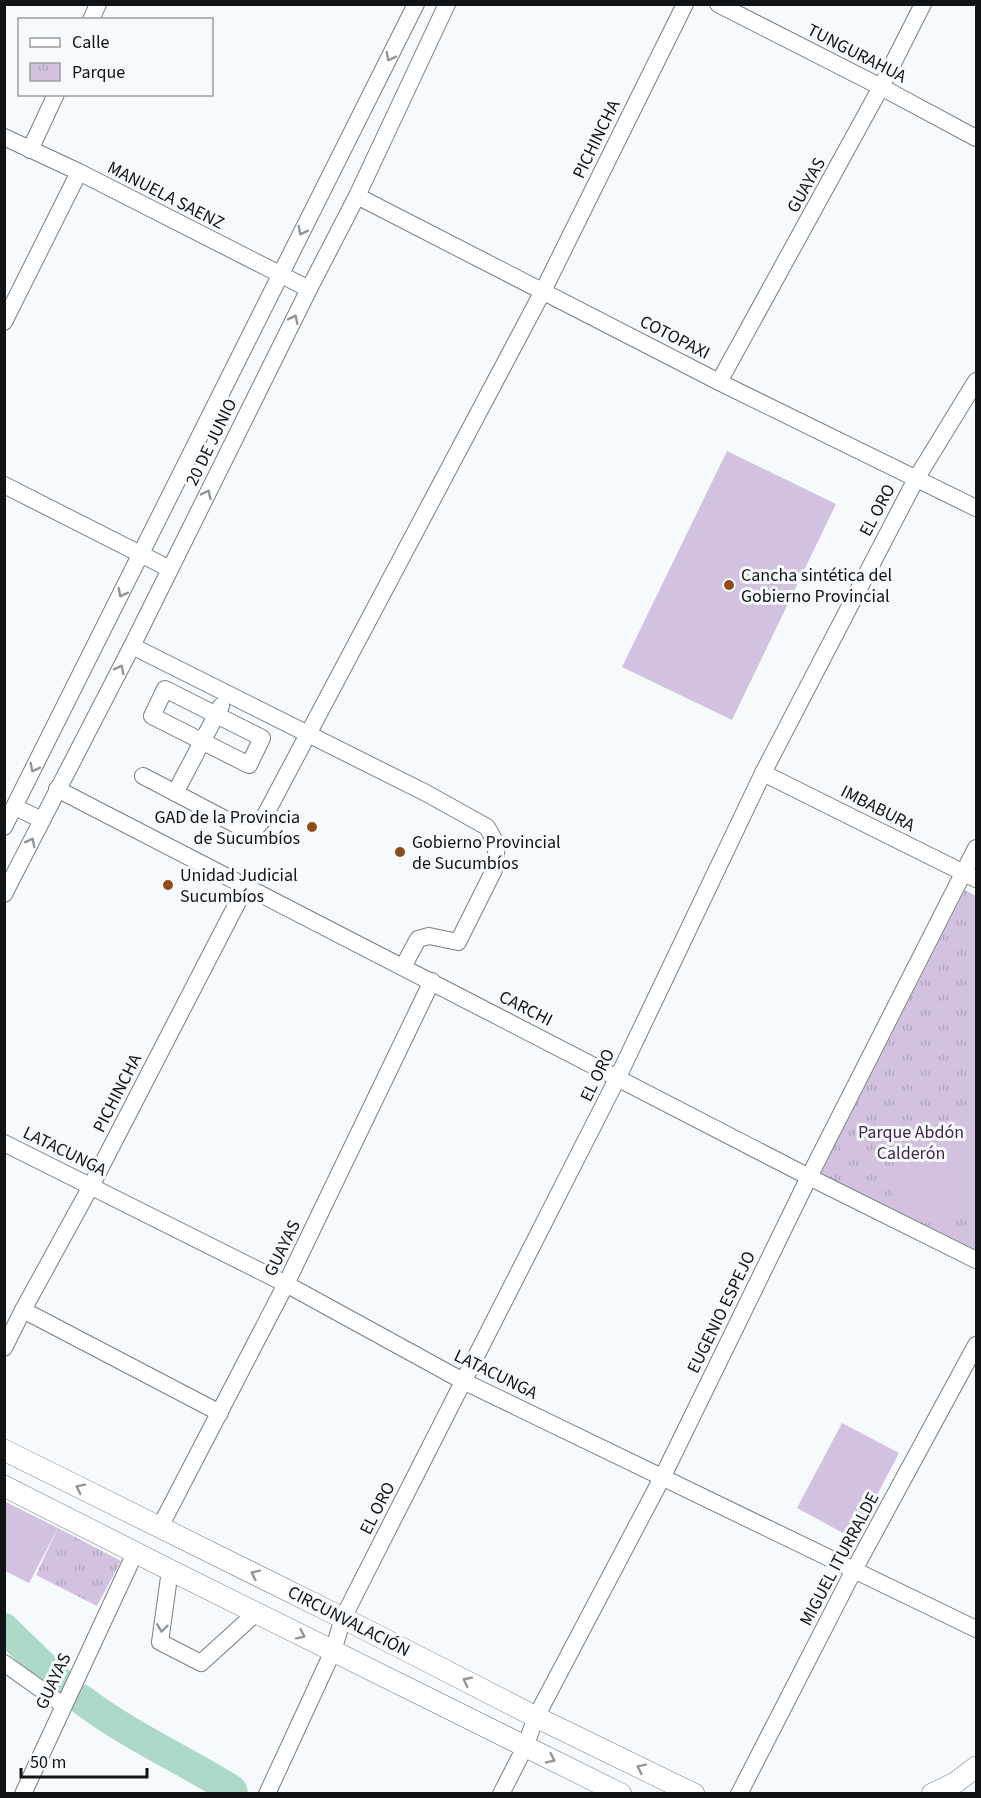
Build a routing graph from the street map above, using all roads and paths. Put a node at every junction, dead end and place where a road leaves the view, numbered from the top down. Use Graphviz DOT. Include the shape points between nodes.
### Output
graph roads {
  1 [pos="98,4"];
  2 [pos="416,4"];
  3 [pos="447,4"];
  4 [pos="685,4"];
  5 [pos="718,4"];
  6 [pos="922,4"];
  7 [pos="92,18"];
  8 [pos="882,87"];
  9 [pos="55,96"];
  10 [pos="4,137"];
  11 [pos="976,138"];
  12 [pos="30,150"];
  13 [pos="79,172"];
  14 [pos="357,196"];
  15 [pos="280,274"];
  16 [pos="309,289"];
  17 [pos="543,291"];
  18 [pos="4,322"];
  19 [pos="976,381"];
  20 [pos="719,382"];
  21 [pos="915,479"];
  22 [pos="4,485"];
  23 [pos="976,508"];
  24 [pos="141,555"];
  25 [pos="170,568"];
  26 [pos="132,646"];
  27 [pos="228,693"];
  28 [pos="217,714"];
  29 [pos="309,734"];
  30 [pos="203,741"];
  31 [pos="763,773"];
  32 [pos="143,776"];
  33 [pos="57,789"];
  34 [pos="175,793"];
  35 [pos="15,807"];
  36 [pos="42,820"];
  37 [pos="4,827"];
  38 [pos="976,848"];
  39 [pos="971,876"];
  40 [pos="246,886"];
  41 [pos="4,894"];
  42 [pos="403,967"];
  43 [pos="432,981"];
  44 [pos="618,1077"];
  45 [pos="4,1143"];
  46 [pos="809,1177"];
  47 [pos="91,1186"];
  48 [pos="976,1260"];
  49 [pos="286,1284"];
  50 [pos="23,1310"];
  51 [pos="976,1346"];
  52 [pos="4,1348"];
  53 [pos="463,1381"];
  54 [pos="220,1413"];
  55 [pos="4,1450"];
  56 [pos="663,1476"];
  57 [pos="4,1486"];
  58 [pos="160,1527"];
  59 [pos="135,1552"];
  60 [pos="854,1569"];
  61 [pos="170,1570"];
  62 [pos="256,1613"];
  63 [pos="343,1618"];
  64 [pos="976,1629"];
  65 [pos="333,1651"];
  66 [pos="4,1663"];
  67 [pos="63,1705"];
  68 [pos="536,1717"];
  69 [pos="525,1747"];
  70 [pos="976,1767"];
  71 [pos="23,1794"];
  72 [pos="267,1794"];
  73 [pos="501,1794"];
  74 [pos="621,1794"];
  75 [pos="694,1794"];
  76 [pos="739,1794"];
  77 [pos="932,1794"];
  1 -- 7 [label="street"];
  2 -- 15 [label="street, 20 DE JUNIO, one-way"];
  3 -- 14 [label="street, 20 DE JUNIO"];
  4 -- 17 [label="street, PICHINCHA"];
  5 -- 8 [label="street, TUNGURAHUA"];
  6 -- 8 [label="street, GUAYAS"];
  8 -- 11 [label="street, TUNGURAHUA"];
  8 -- 20 [label="street, GUAYAS"];
  9 -- 12 [label="street"];
  10 -- 12 [label="street, MANUELA SAENZ"];
  12 -- 13 [label="street, MANUELA SAENZ"];
  13 -- 15 [label="street, MANUELA SAENZ"];
  13 -- 18 [label="street"];
  14 -- 16 [label="street, 20 DE JUNIO"];
  14 -- 17 [label="street, COTOPAXI"];
  15 -- 16 [label="street, MANUELA SAENZ"];
  15 -- 24 [label="street, 20 DE JUNIO"];
  25 -- 16 [label="street, 20 DE JUNIO, one-way"];
  17 -- 20 [label="street, COTOPAXI"];
  17 -- 29 [label="street, PICHINCHA"];
  19 -- 21 [label="street, EL ORO"];
  20 -- 21 [label="street, COTOPAXI"];
  21 -- 23 [label="street, COTOPAXI"];
  21 -- 31 [label="street, EL ORO"];
  22 -- 24 [label="street"];
  24 -- 25 [label="street"];
  24 -- 35 [label="street, 20 DE JUNIO, one-way"];
  25 -- 26 [label="street, 20 DE JUNIO"];
  26 -- 27 [label="street"];
  33 -- 26 [label="street, 20 DE JUNIO, one-way"];
  27 -- 28 [label="street"];
  27 -- 29 [label="street"];
  28 -- 30 [label="street"];
  28 -- 30 [label="street" via="262,738 249,765"];
  28 -- 30 [label="street" via="165,689 152,716"];
  29 -- 34 [label="street, PICHINCHA" via="254,830 246,830"];
  29 -- 42 [label="street" via="487,827 497,845 494,870 458,942 429,936 418,939"];
  30 -- 34 [label="street"];
  31 -- 39 [label="street, IMBABURA"];
  31 -- 44 [label="street, EL ORO"];
  32 -- 34 [label="street"];
  33 -- 36 [label="street, 20 DE JUNIO"];
  33 -- 40 [label="street, CARCHI"];
  35 -- 36 [label="street"];
  35 -- 37 [label="street, 20 DE JUNIO"];
  41 -- 36 [label="street, 20 DE JUNIO, one-way"];
  38 -- 39 [label="street, EUGENIO ESPEJO"];
  39 -- 46 [label="street, EUGENIO ESPEJO"];
  40 -- 42 [label="street, CARCHI"];
  40 -- 47 [label="street, PICHINCHA"];
  42 -- 43 [label="street, CARCHI"];
  43 -- 44 [label="street, CARCHI"];
  43 -- 49 [label="street, GUAYAS"];
  44 -- 46 [label="street, CARCHI"];
  44 -- 53 [label="street, EL ORO"];
  45 -- 47 [label="street, LATACUNGA"];
  46 -- 48 [label="street, CARCHI"];
  46 -- 56 [label="street, EUGENIO ESPEJO"];
  47 -- 49 [label="street, LATACUNGA"];
  47 -- 50 [label="street, PICHINCHA"];
  49 -- 53 [label="street, LATACUNGA"];
  49 -- 54 [label="street, GUAYAS"];
  50 -- 52 [label="street, PICHINCHA"];
  50 -- 54 [label="street"];
  51 -- 60 [label="street, MIGUEL ITURRALDE"];
  53 -- 56 [label="street, LATACUNGA"];
  53 -- 63 [label="street, EL ORO"];
  54 -- 58 [label="street, GUAYAS"];
  58 -- 55 [label="main road, CIRCUNVALACIÓN, one-way"];
  56 -- 60 [label="street, LATACUNGA"];
  56 -- 68 [label="street, EUGENIO ESPEJO"];
  57 -- 59 [label="main road, CIRCUNVALACIÓN"];
  63 -- 58 [label="main road, CIRCUNVALACIÓN, one-way"];
  59 -- 61 [label="main road, CIRCUNVALACIÓN"];
  59 -- 67 [label="street, GUAYAS"];
  60 -- 64 [label="street, LATACUNGA"];
  60 -- 76 [label="street, MIGUEL ITURRALDE"];
  61 -- 62 [label="main road, CIRCUNVALACIÓN"];
  61 -- 62 [label="street, one-way" via="160,1642 201,1663"];
  62 -- 65 [label="main road, CIRCUNVALACIÓN, one-way"];
  63 -- 65 [label="street, EL ORO"];
  68 -- 63 [label="main road, CIRCUNVALACIÓN, one-way"];
  65 -- 69 [label="main road, CIRCUNVALACIÓN"];
  65 -- 72 [label="street, EL ORO"];
  66 -- 67 [label="street"];
  67 -- 71 [label="street, GUAYAS"];
  68 -- 69 [label="street, EUGENIO ESPEJO"];
  75 -- 68 [label="main road, CIRCUNVALACIÓN, one-way"];
  69 -- 73 [label="street, EUGENIO ESPEJO"];
  69 -- 74 [label="main road, CIRCUNVALACIÓN, one-way"];
  70 -- 77 [label="main road"];
}
